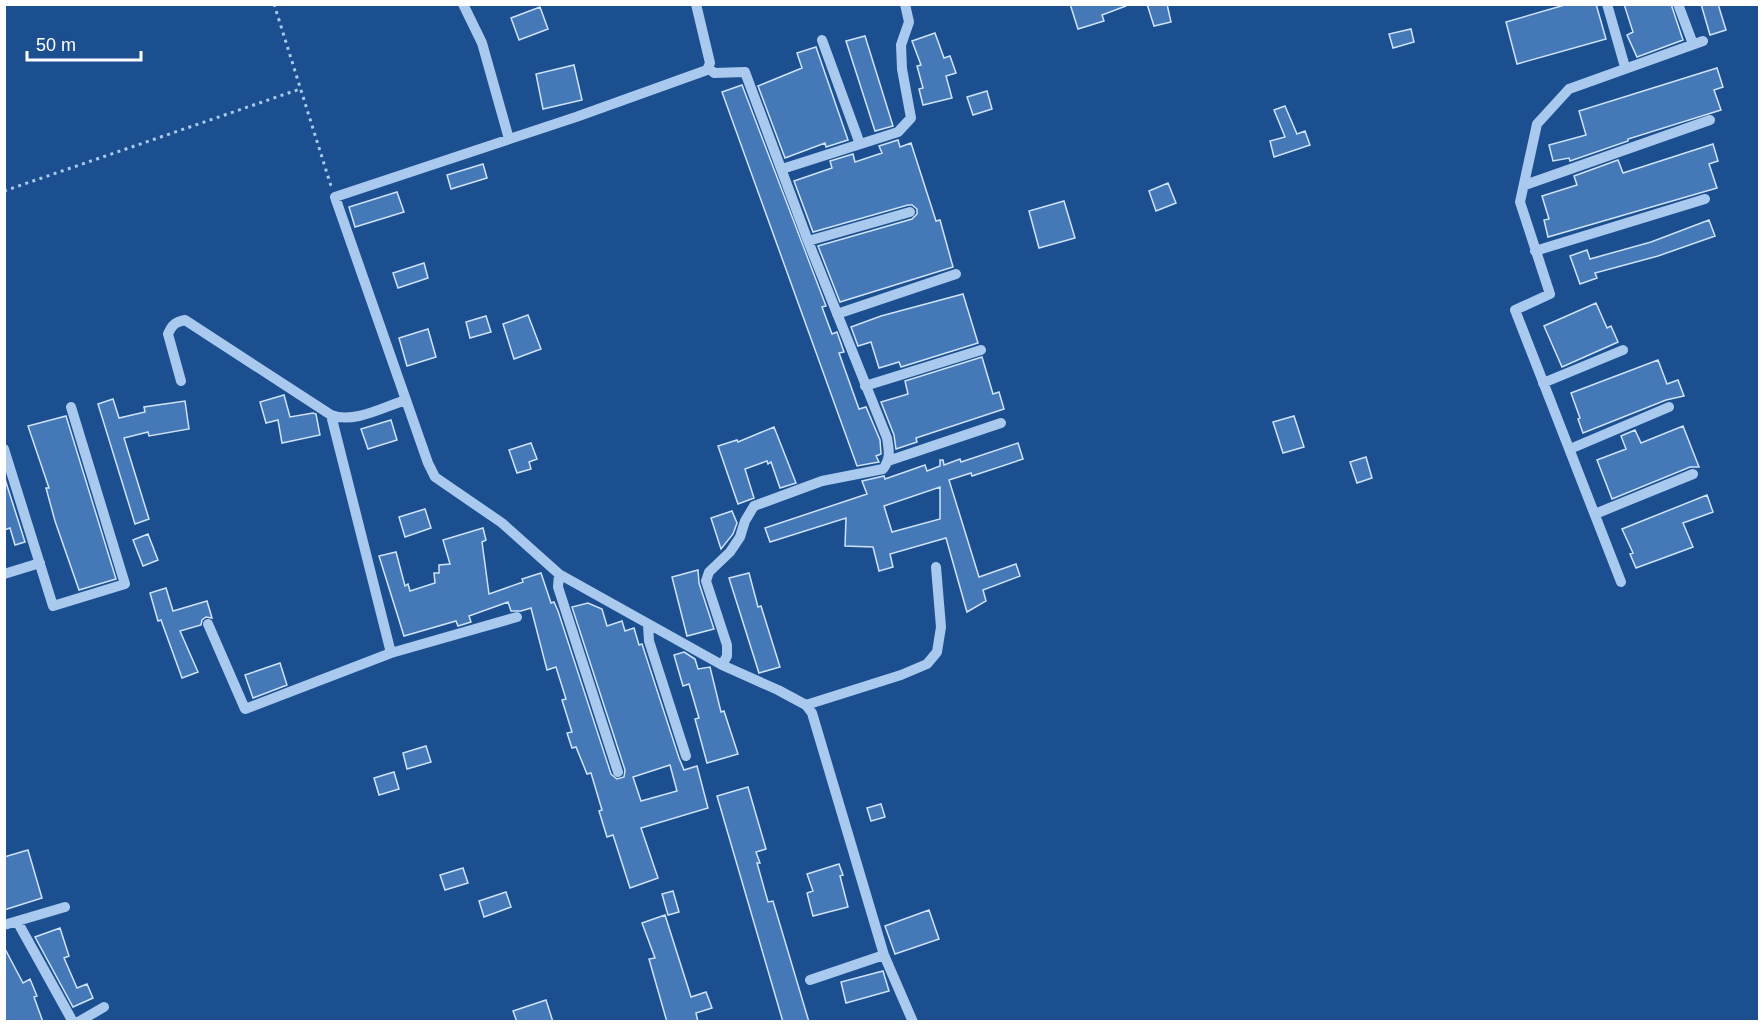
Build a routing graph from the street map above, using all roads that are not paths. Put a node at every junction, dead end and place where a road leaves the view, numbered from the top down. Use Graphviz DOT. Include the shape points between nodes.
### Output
graph roads {
  1 [pos="463,4"];
  2 [pos="696,4"];
  3 [pos="905,4"];
  4 [pos="1607,4"];
  5 [pos="1678,4"];
  6 [pos="822,40"];
  7 [pos="1625,67"];
  8 [pos="709,68"];
  9 [pos="1710,120"];
  10 [pos="508,139"];
  11 [pos="860,144"];
  12 [pos="782,169"];
  13 [pos="1525,185"];
  14 [pos="1705,199"];
  15 [pos="910,212"];
  16 [pos="808,241"];
  17 [pos="1535,251"];
  18 [pos="956,274"];
  19 [pos="837,314"];
  20 [pos="981,350"];
  21 [pos="1623,350"];
  22 [pos="181,381"];
  23 [pos="1543,383"];
  24 [pos="865,386"];
  25 [pos="406,400"];
  26 [pos="70,407"];
  27 [pos="1669,407"];
  28 [pos="331,415"];
  29 [pos="1001,423"];
  30 [pos="4,449"];
  31 [pos="1570,449"];
  32 [pos="888,461"];
  33 [pos="1693,474"];
  34 [pos="1595,514"];
  35 [pos="40,564"];
  36 [pos="936,567"];
  37 [pos="4,574"];
  38 [pos="559,574"];
  39 [pos="1621,582"];
  40 [pos="517,617"];
  41 [pos="208,624"];
  42 [pos="648,625"];
  43 [pos="391,653"];
  44 [pos="723,665"];
  45 [pos="806,705"];
  46 [pos="686,756"];
  47 [pos="618,772"];
  48 [pos="65,907"];
  49 [pos="17,921"];
  50 [pos="4,925"];
  51 [pos="884,955"];
  52 [pos="810,980"];
  53 [pos="104,1007"];
  54 [pos="73,1022"];
  55 [pos="78,1022"];
  56 [pos="913,1022"];
  1 -- 10 [label="street" via="482,43"];
  2 -- 8 [label="street"];
  3 -- 11 [label="street" via="909,22 901,45 902,69 911,118 898,132"];
  4 -- 7 [label="street"];
  5 -- 7 [label="street" via="1698,43"];
  6 -- 11 [label="street"];
  7 -- 13 [label="street" via="1569,89 1537,124"];
  8 -- 10 [label="street"];
  8 -- 12 [label="street" via="714,73 745,72"];
  9 -- 13 [label="street"];
  10 -- 25 [label="street" via="335,197"];
  11 -- 12 [label="street"];
  12 -- 16 [label="street"];
  13 -- 17 [label="street" via="1520,202"];
  14 -- 17 [label="street"];
  15 -- 16 [label="street"];
  16 -- 19 [label="street"];
  17 -- 23 [label="street" via="1550,294 1515,310"];
  18 -- 19 [label="street"];
  19 -- 24 [label="street"];
  20 -- 24 [label="street"];
  21 -- 23 [label="street"];
  22 -- 28 [label="street" via="168,334 177,321 185,320"];
  23 -- 31 [label="street"];
  24 -- 32 [label="street" via="887,438"];
  25 -- 28 [label="street" via="353,418"];
  25 -- 38 [label="street" via="435,477 502,524"];
  26 -- 35 [label="street" via="125,584 53,606"];
  27 -- 31 [label="street"];
  28 -- 43 [label="street"];
  29 -- 32 [label="street"];
  30 -- 35 [label="street"];
  31 -- 34 [label="street"];
  32 -- 44 [label="street" via="883,469 822,481 762,502 749,511 740,537 709,572 706,581 727,645"];
  33 -- 34 [label="street"];
  34 -- 39 [label="street"];
  35 -- 37 [label="street"];
  36 -- 45 [label="street" via="941,627 937,652 927,664"];
  38 -- 42 [label="street"];
  38 -- 47 [label="street" via="558,588"];
  40 -- 43 [label="street"];
  41 -- 43 [label="street" via="245,709"];
  42 -- 44 [label="street"];
  42 -- 46 [label="street" via="649,641"];
  44 -- 45 [label="street"];
  45 -- 51 [label="street" via="815,721"];
  48 -- 49 [label="street"];
  49 -- 50 [label="street"];
  49 -- 54 [label="street"];
  51 -- 52 [label="street"];
  51 -- 56 [label="street"];
  53 -- 55 [label="street"];
}
